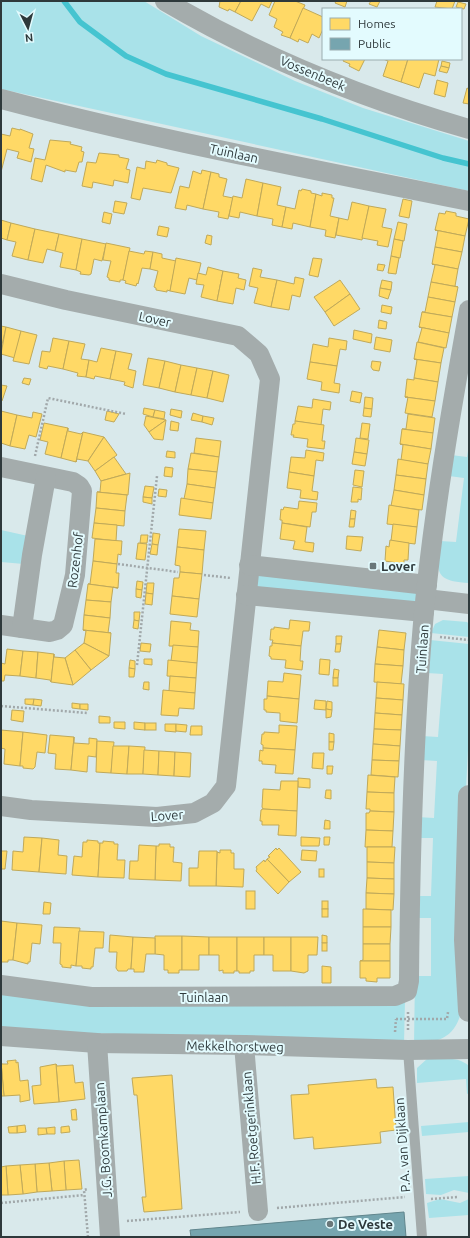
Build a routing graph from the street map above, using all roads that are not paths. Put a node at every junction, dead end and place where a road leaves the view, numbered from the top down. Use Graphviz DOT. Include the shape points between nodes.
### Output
graph roads {
  1 [pos="165,1"];
  2 [pos="1,99"];
  3 [pos="469,129"];
  4 [pos="469,201"];
  5 [pos="1,284"];
  6 [pos="469,310"];
  7 [pos="1,467"];
  8 [pos="39,476"];
  9 [pos="247,580"];
  10 [pos="426,599"];
  11 [pos="469,604"];
  12 [pos="1,625"];
  13 [pos="22,628"];
  14 [pos="469,796"];
  15 [pos="1,806"];
  16 [pos="1,985"];
  17 [pos="468,1009"];
  18 [pos="1,1036"];
  19 [pos="97,1043"];
  20 [pos="244,1045"];
  21 [pos="469,1049"];
  22 [pos="408,1050"];
  23 [pos="258,1211"];
  24 [pos="110,1237"];
  25 [pos="422,1237"];
  1 -- 3 [label="street, Vossenbeek" via="198,20 285,61 374,98"];
  2 -- 4 [label="street, Tuinlaan" via="236,154"];
  5 -- 9 [label="street, Lover" via="238,336 259,354 270,379"];
  6 -- 10 [label="street, Tuinlaan" via="444,461"];
  7 -- 8 [label="street, Rozenhof"];
  8 -- 13 [label="street"];
  8 -- 13 [label="street, Rozenhof" via="73,482 82,491 75,575 63,625 58,630 50,632"];
  9 -- 10 [label="street"];
  9 -- 10 [label="street"];
  9 -- 15 [label="street, Lover" via="226,786 213,803 194,813 157,817"];
  10 -- 11 [label="street"];
  10 -- 16 [label="street, Tuinlaan" via="411,826 407,991 395,996 91,997"];
  12 -- 13 [label="street, Rozenhof"];
  14 -- 17 [label="street" via="465,940"];
  18 -- 19 [label="street, Mekkelhorstweg"];
  19 -- 20 [label="street, Mekkelhorstweg"];
  19 -- 24 [label="street, J.G. Boomkamplaan"];
  20 -- 22 [label="street, Mekkelhorstweg"];
  20 -- 23 [label="street, H.F. Roetgerinklaan"];
  21 -- 22 [label="street, Mekkelhorstweg"];
  22 -- 25 [label="lane, P.A. van Dijklaan"];
}
